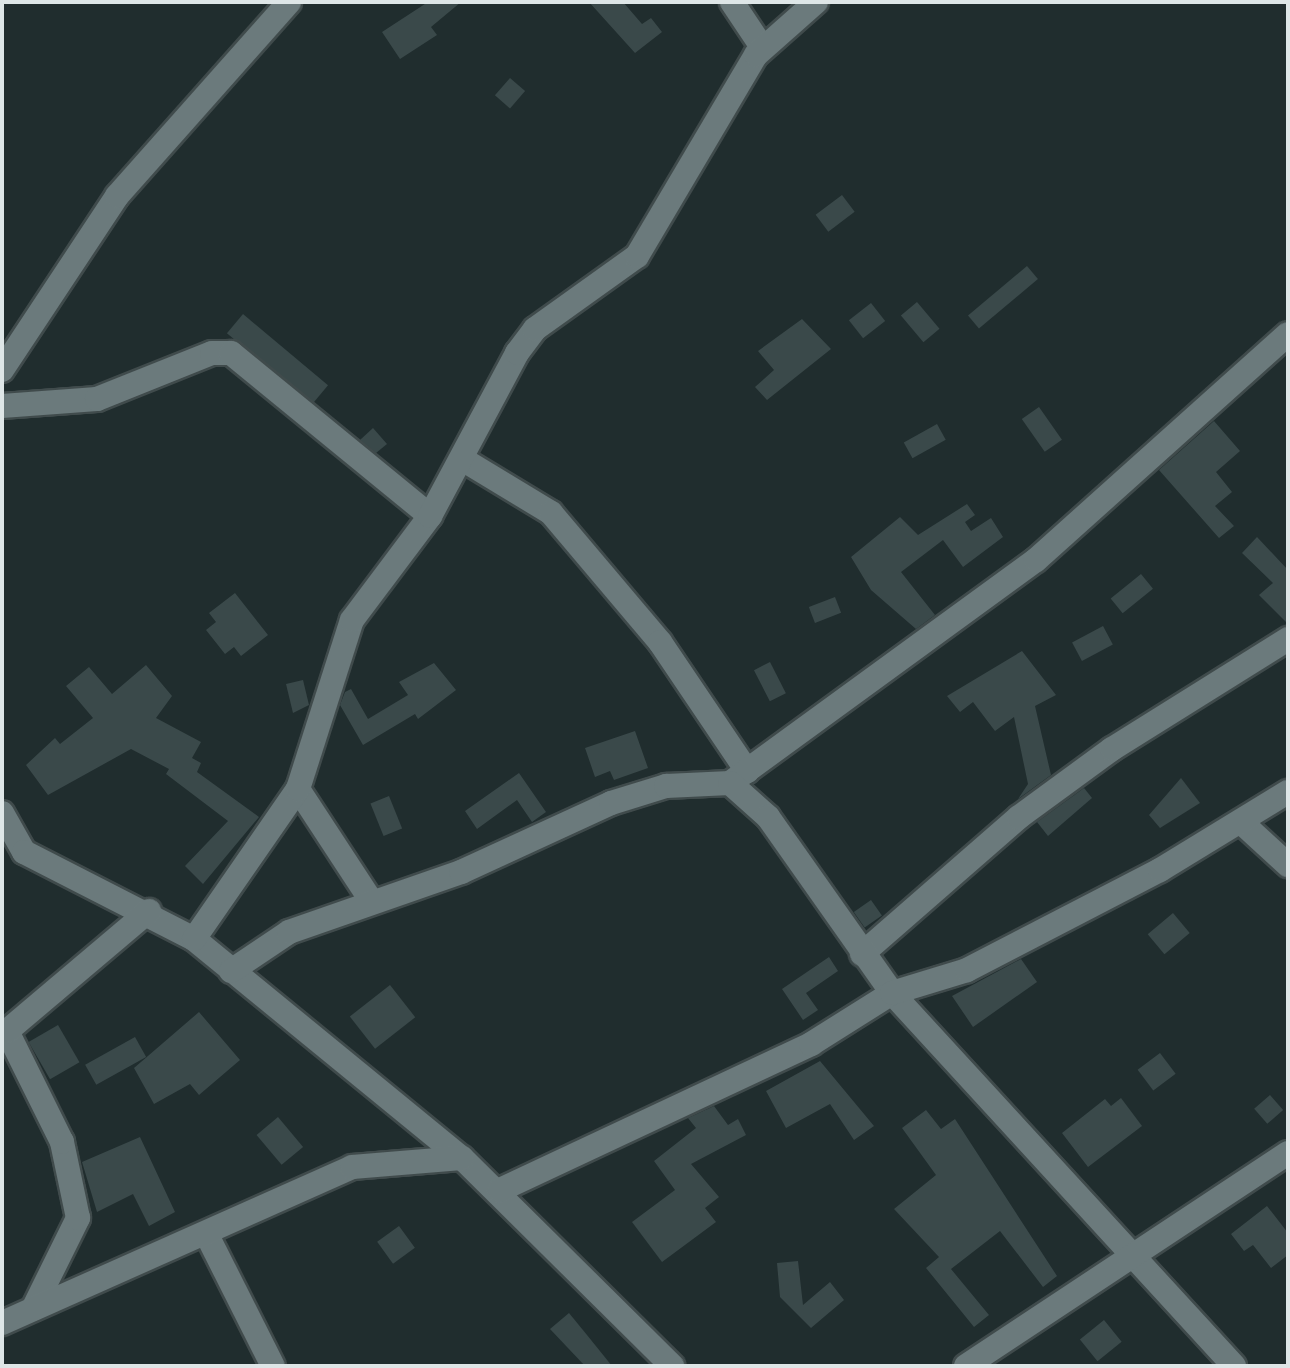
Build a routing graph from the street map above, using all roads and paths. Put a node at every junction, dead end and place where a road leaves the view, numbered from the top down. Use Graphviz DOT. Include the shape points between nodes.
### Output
graph roads {
  1 [pos="289,2"];
  2 [pos="732,2"];
  3 [pos="816,2"];
  4 [pos="762,47"];
  5 [pos="1288,334"];
  6 [pos="2,370"];
  7 [pos="2,406"];
  8 [pos="462,459"];
  9 [pos="430,516"];
  10 [pos="1288,639"];
  11 [pos="738,777"];
  12 [pos="298,789"];
  13 [pos="1288,792"];
  14 [pos="2,813"];
  15 [pos="1241,822"];
  16 [pos="1288,865"];
  17 [pos="372,902"];
  18 [pos="149,911"];
  19 [pos="194,939"];
  20 [pos="862,954"];
  21 [pos="231,971"];
  22 [pos="892,993"];
  23 [pos="1288,1153"];
  24 [pos="462,1158"];
  25 [pos="500,1190"];
  26 [pos="208,1237"];
  27 [pos="1132,1258"];
  28 [pos="33,1309"];
  29 [pos="2,1323"];
  30 [pos="273,1366"];
  31 [pos="672,1366"];
  32 [pos="966,1366"];
  33 [pos="1234,1366"];
  1 -- 6 [label="street" via="117,196"];
  2 -- 4 [label="street"];
  3 -- 4 [label="street"];
  4 -- 8 [label="street" via="643,249 530,335"];
  5 -- 11 [label="street" via="1036,560"];
  7 -- 9 [label="street" via="97,399 212,353 231,353"];
  8 -- 9 [label="street"];
  8 -- 11 [label="street" via="543,504 653,632"];
  9 -- 12 [label="street" via="348,630"];
  10 -- 20 [label="street" via="1019,817"];
  11 -- 17 [label="street" via="666,786 611,803 461,872"];
  11 -- 20 [label="street"];
  12 -- 17 [label="street"];
  12 -- 19 [label="street"];
  13 -- 15 [label="street"];
  14 -- 18 [label="street" via="24,852"];
  15 -- 16 [label="street"];
  15 -- 22 [label="street" via="967,970"];
  17 -- 21 [label="street" via="289,932"];
  18 -- 19 [label="street"];
  18 -- 28 [label="street" via="7,1031 62,1142 78,1218"];
  19 -- 21 [label="street"];
  20 -- 22 [label="street"];
  21 -- 24 [label="street"];
  22 -- 25 [label="street" via="811,1044"];
  22 -- 27 [label="street"];
  23 -- 27 [label="street" via="1213,1196"];
  24 -- 25 [label="street"];
  24 -- 26 [label="street" via="365,1163"];
  25 -- 31 [label="street"];
  26 -- 28 [label="street"];
  26 -- 30 [label="street"];
  27 -- 32 [label="street"];
  27 -- 33 [label="street"];
  28 -- 29 [label="street"];
}
